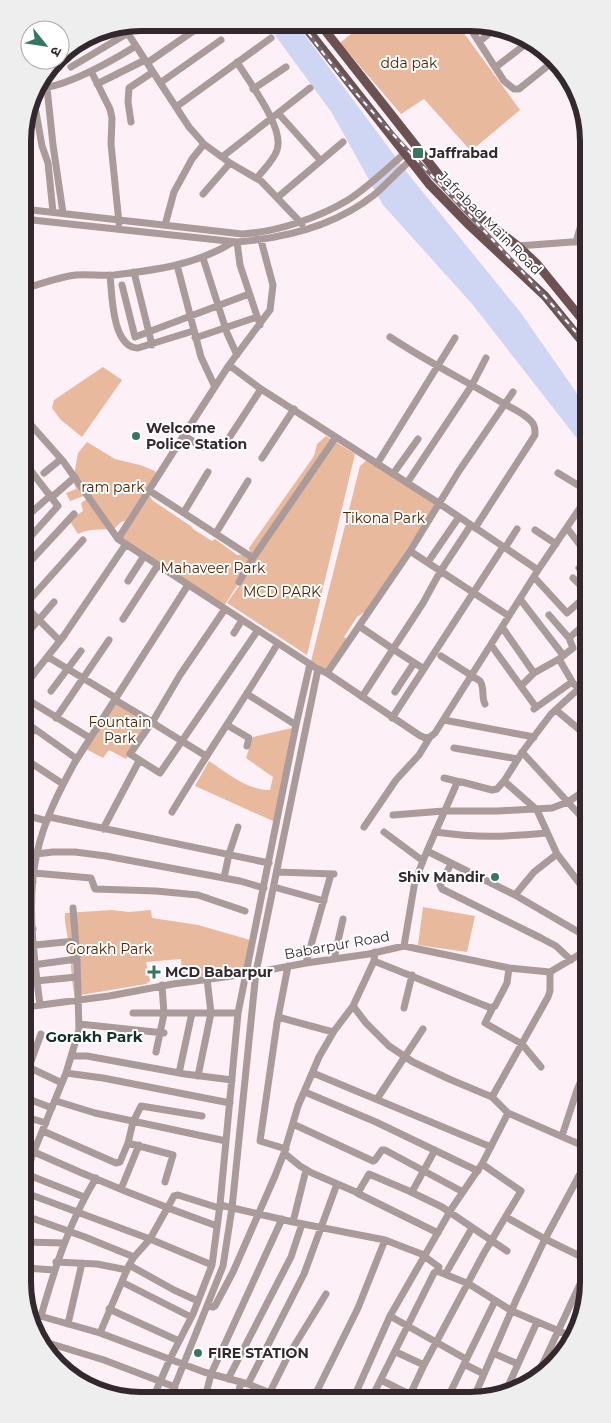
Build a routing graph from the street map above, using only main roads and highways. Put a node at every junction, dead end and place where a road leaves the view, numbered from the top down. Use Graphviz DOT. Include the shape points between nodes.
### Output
graph roads {
  1 [pos="309,31"];
  2 [pos="327,31"];
  3 [pos="331,37"];
  4 [pos="320,45"];
  5 [pos="487,223"];
  6 [pos="478,234"];
  7 [pos="580,317"];
  8 [pos="580,338"];
  1 -- 4 [label="main road, Jafrabad Main Road"];
  2 -- 3 [label="main road, Jafrabad Main Road"];
  3 -- 4 [label="main road"];
  3 -- 5 [label="main road, Jafrabad Main Road" via="442,179"];
  4 -- 6 [label="main road, Jafrabad Main Road" via="405,159"];
  5 -- 6 [label="main road"];
  5 -- 7 [label="main road, Jafrabad Main Road" via="518,246"];
  6 -- 8 [label="main road, Jafrabad Main Road" via="545,296"];
}
